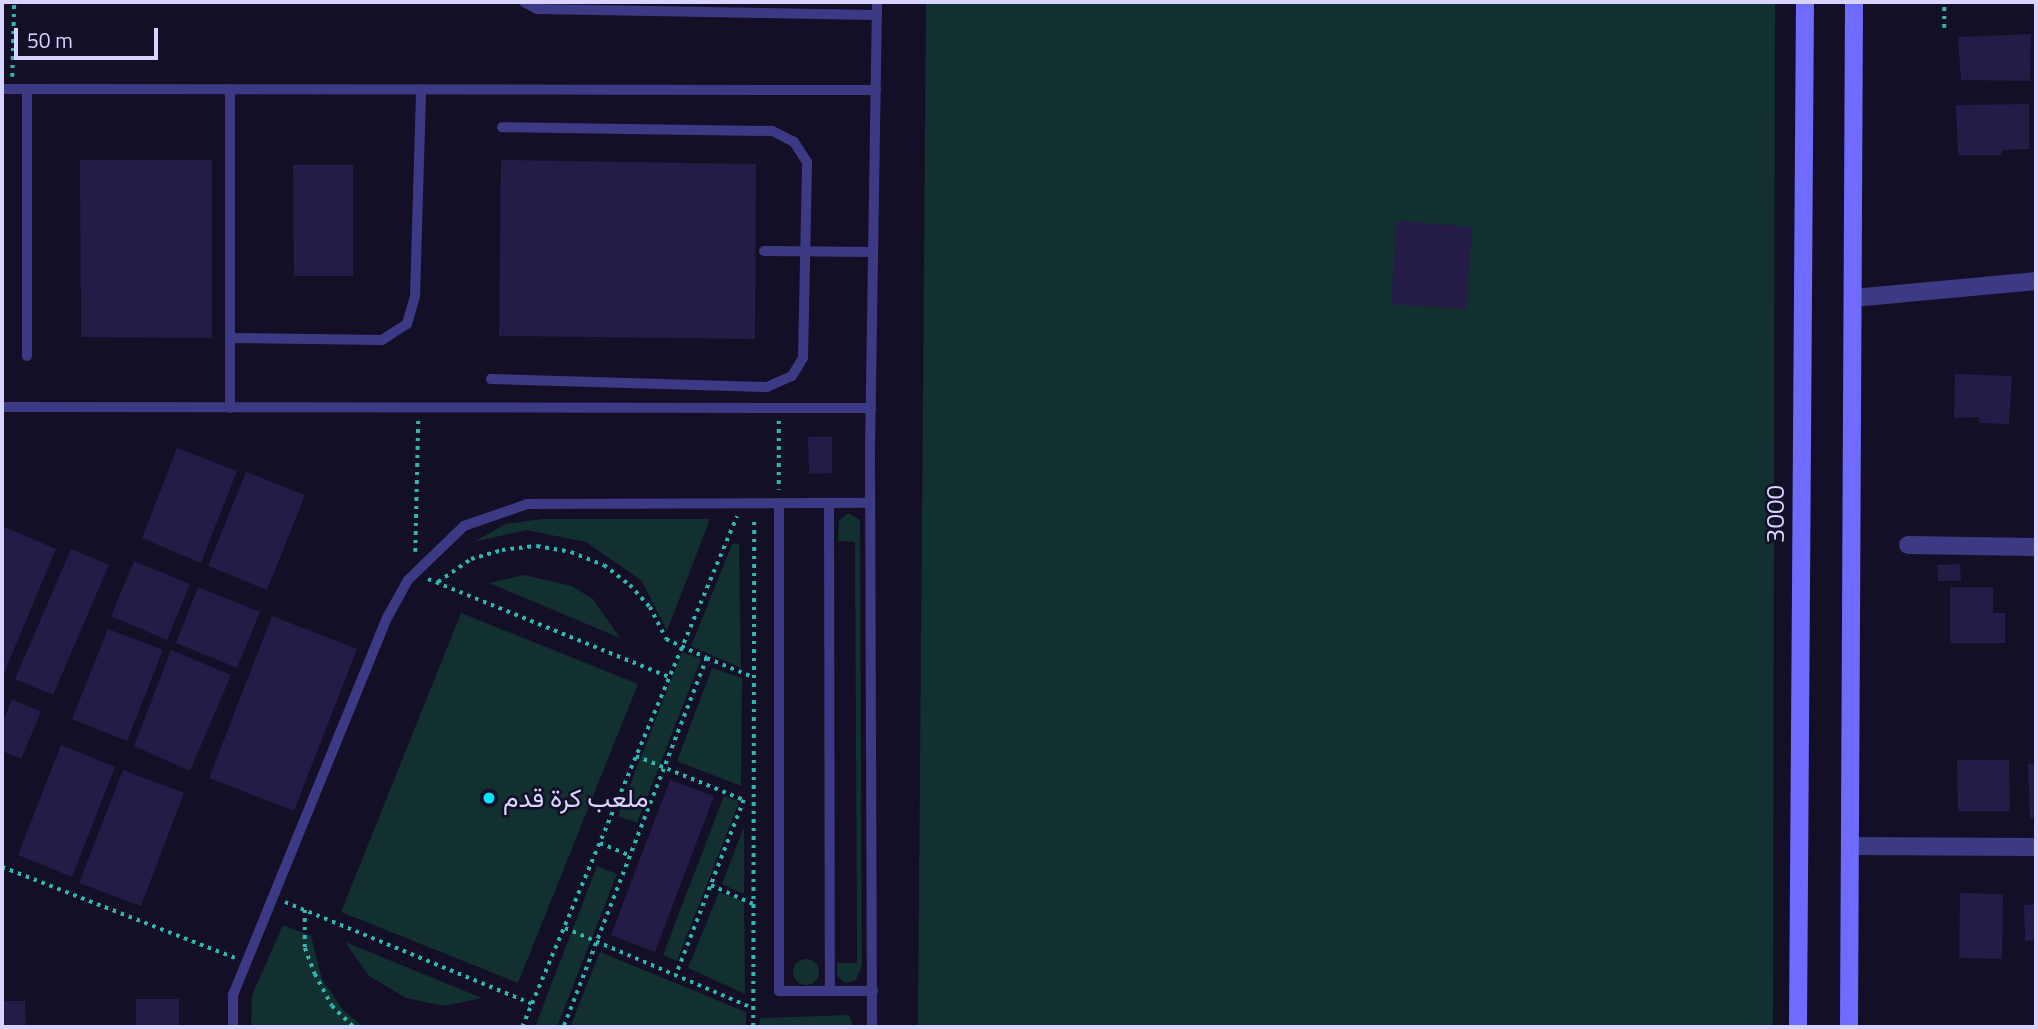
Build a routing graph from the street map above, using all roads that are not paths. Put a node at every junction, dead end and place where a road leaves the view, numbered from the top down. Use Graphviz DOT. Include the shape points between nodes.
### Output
graph roads {
  1 [pos="524,2"];
  2 [pos="877,2"];
  3 [pos="1805,2"];
  4 [pos="1854,2"];
  5 [pos="678,7"];
  6 [pos="877,15"];
  7 [pos="7,89"];
  8 [pos="27,89"];
  9 [pos="230,89"];
  10 [pos="421,89"];
  11 [pos="876,90"];
  12 [pos="502,127"];
  13 [pos="764,251"];
  14 [pos="805,252"];
  15 [pos="873,252"];
  16 [pos="2036,281"];
  17 [pos="1853,298"];
  18 [pos="230,338"];
  19 [pos="27,356"];
  20 [pos="491,379"];
  21 [pos="4,407"];
  22 [pos="230,408"];
  23 [pos="871,408"];
  24 [pos="2,419"];
  25 [pos="779,503"];
  26 [pos="829,503"];
  27 [pos="870,503"];
  28 [pos="1908,545"];
  29 [pos="2036,547"];
  30 [pos="1850,846"];
  31 [pos="2036,847"];
  32 [pos="830,991"];
  33 [pos="873,991"];
  34 [pos="233,1027"];
  35 [pos="873,1027"];
  36 [pos="1798,1027"];
  37 [pos="1849,1027"];
  1 -- 5 [label="lane" via="537,9"];
  2 -- 6 [label="lane"];
  3 -- 36 [label="street, 3000"];
  4 -- 17 [label="street"];
  5 -- 6 [label="lane"];
  6 -- 11 [label="lane"];
  7 -- 8 [label="lane"];
  8 -- 9 [label="lane"];
  8 -- 19 [label="lane"];
  9 -- 10 [label="lane"];
  9 -- 18 [label="lane"];
  10 -- 11 [label="lane"];
  10 -- 18 [label="lane" via="415,296 407,324 383,340"];
  11 -- 15 [label="lane"];
  12 -- 14 [label="lane" via="772,131 794,142 807,162"];
  13 -- 14 [label="lane"];
  14 -- 15 [label="lane"];
  14 -- 20 [label="lane" via="803,358 792,376 767,387"];
  15 -- 23 [label="lane"];
  16 -- 17 [label="street"];
  17 -- 30 [label="street"];
  18 -- 22 [label="lane"];
  21 -- 22 [label="lane"];
  21 -- 24 [label="lane"];
  22 -- 23 [label="lane"];
  23 -- 27 [label="lane"];
  25 -- 26 [label="lane"];
  25 -- 32 [label="lane" via="779,991"];
  25 -- 34 [label="lane" via="527,504 464,526 414,573 388,616 246,962 233,995"];
  26 -- 27 [label="lane"];
  26 -- 32 [label="lane"];
  27 -- 33 [label="lane"];
  28 -- 29 [label="street"];
  30 -- 31 [label="street"];
  30 -- 37 [label="street"];
  32 -- 33 [label="lane"];
  33 -- 35 [label="lane"];
}
